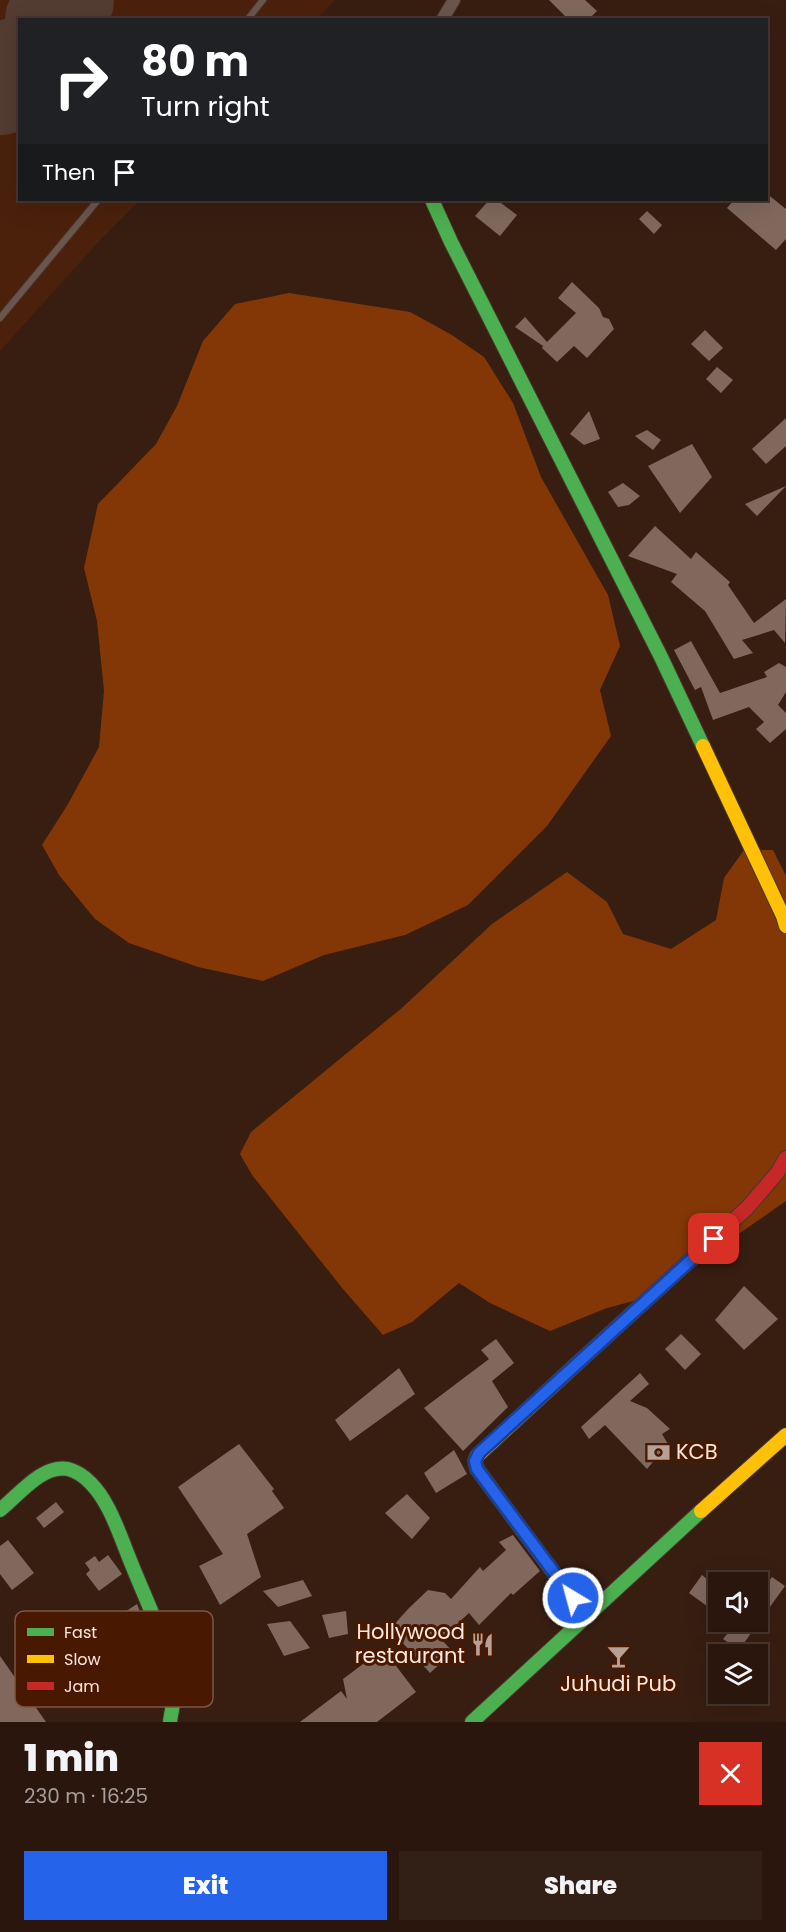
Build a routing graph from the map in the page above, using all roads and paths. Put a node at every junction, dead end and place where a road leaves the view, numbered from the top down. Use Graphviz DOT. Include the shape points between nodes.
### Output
graph roads {
  1 [pos="263,0"];
  2 [pos="454,0"];
  3 [pos="249,18"];
  4 [pos="443,18"];
  5 [pos="97,201"];
  6 [pos="432,201"];
  7 [pos="0,318"];
  8 [pos="786,926"];
  9 [pos="786,1158"];
  10 [pos="786,1435"];
  11 [pos="0,1510"];
  12 [pos="151,1611"];
  13 [pos="586,1616"];
  14 [pos="172,1707"];
  15 [pos="170,1722"];
  16 [pos="472,1722"];
  1 -- 3 [label="lane"];
  2 -- 4 [label="street"];
  5 -- 7 [label="lane"];
  6 -- 8 [label="main road" via="661,657"];
  9 -- 13 [label="main road" via="747,1208 479,1453 475,1461 477,1469"];
  10 -- 13 [label="main road"];
  11 -- 12 [label="main road" via="51,1469 66,1468 84,1477 108,1508"];
  13 -- 16 [label="main road"];
  14 -- 15 [label="main road"];
}
